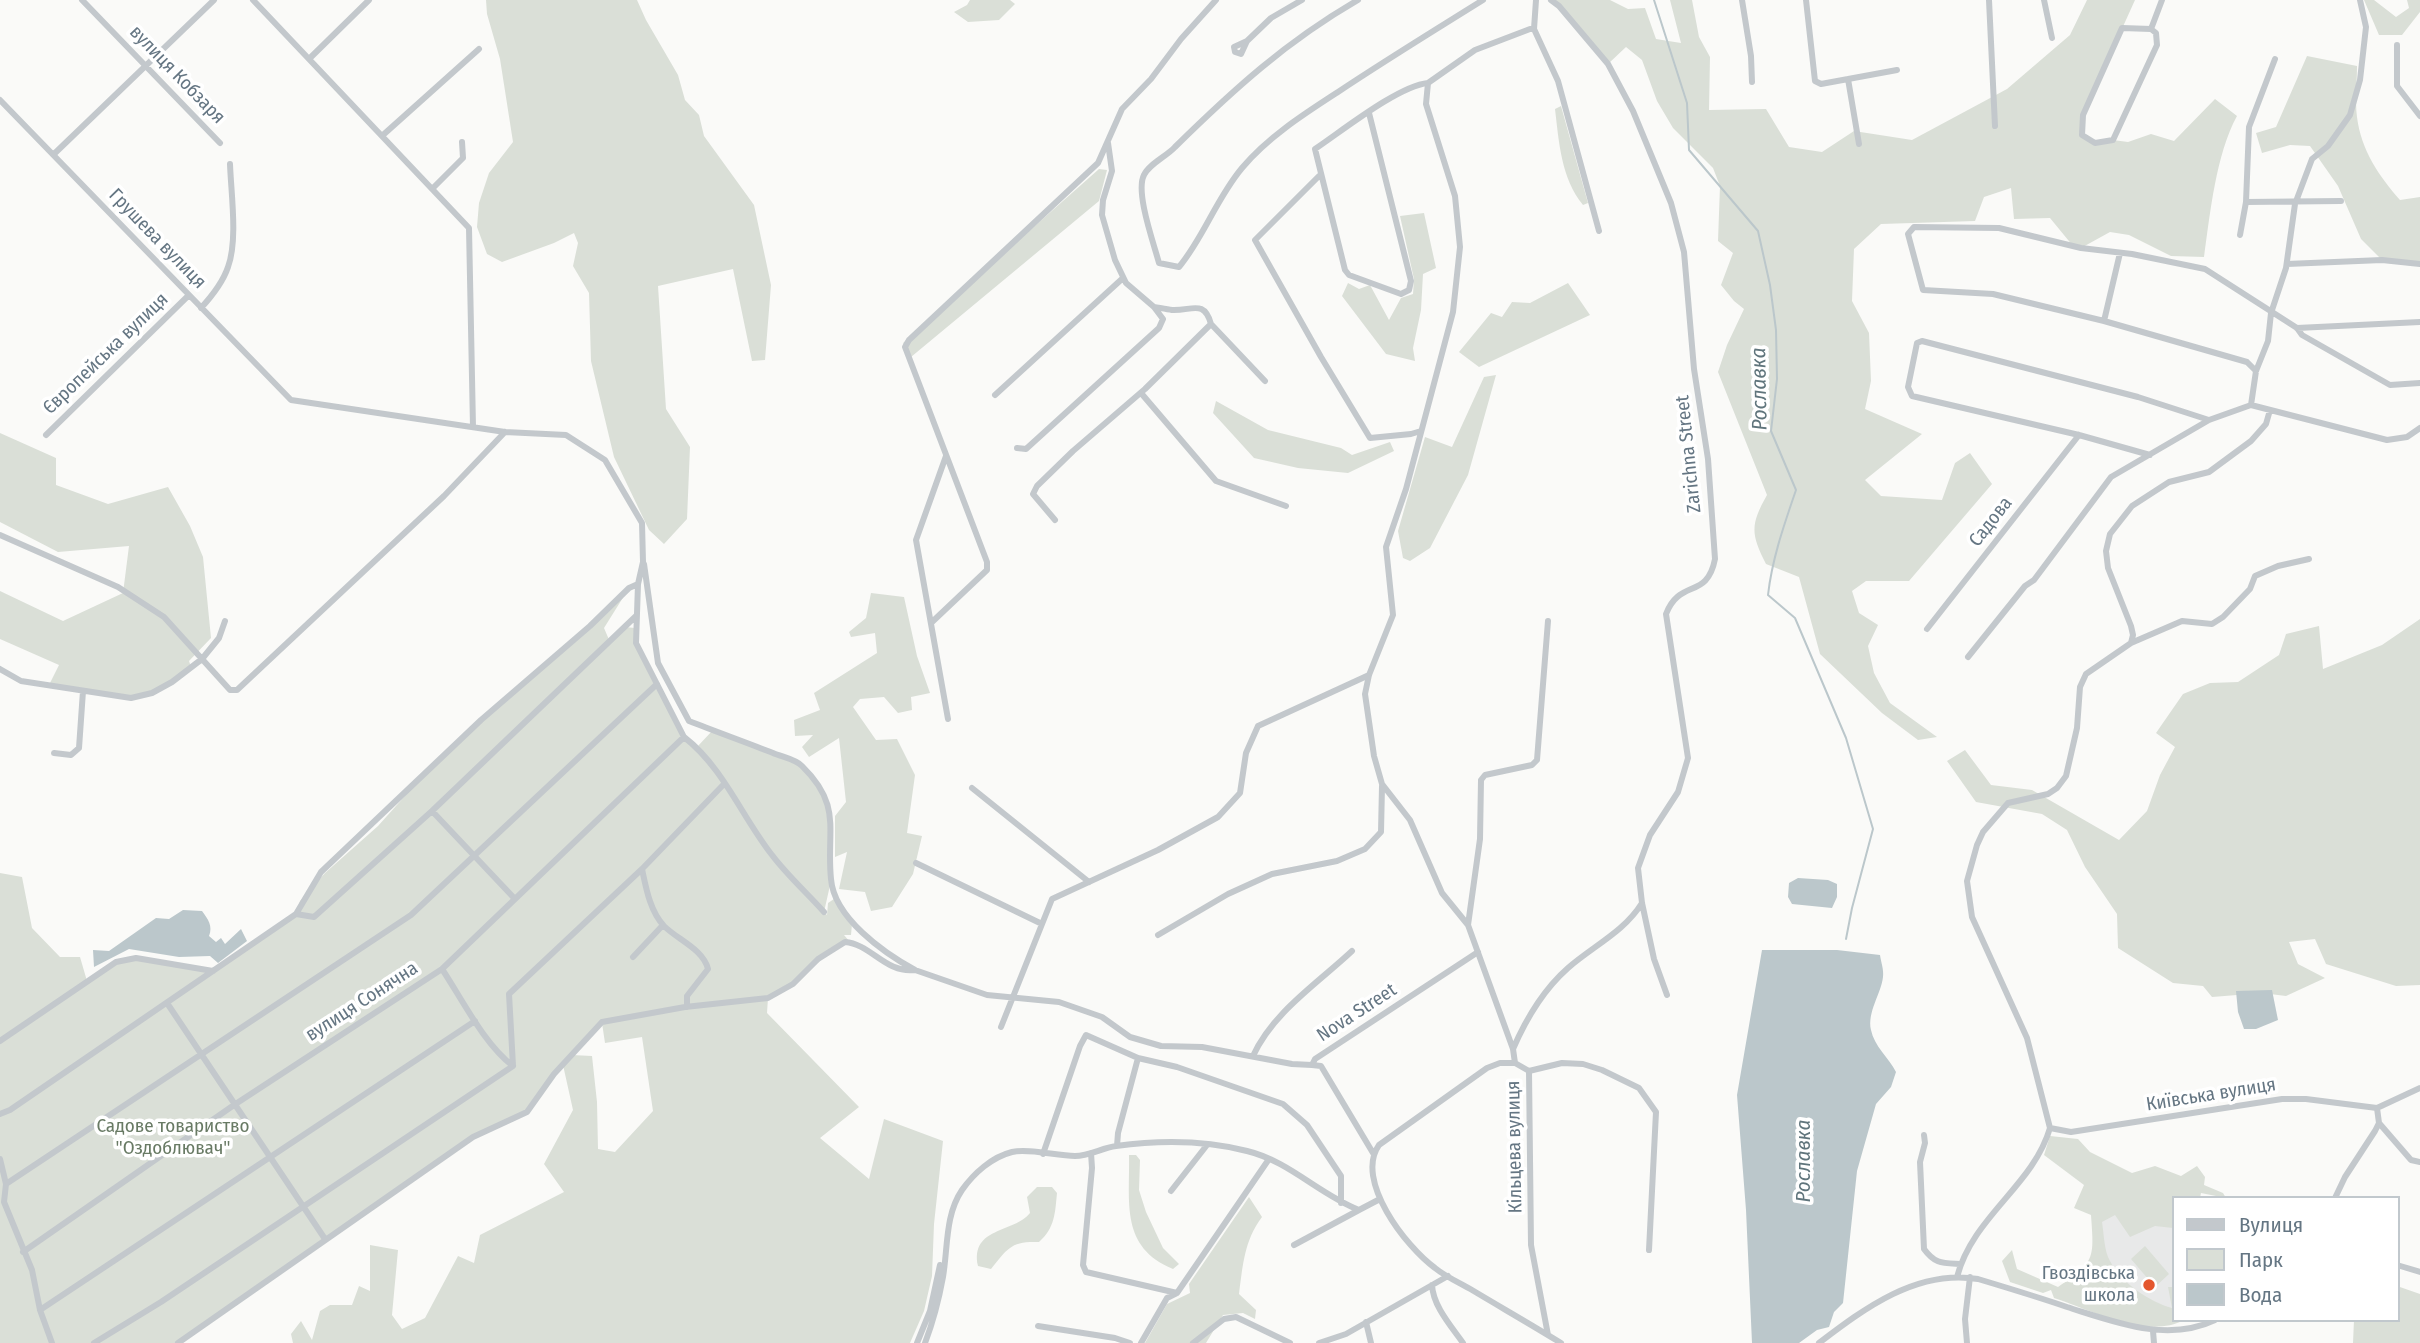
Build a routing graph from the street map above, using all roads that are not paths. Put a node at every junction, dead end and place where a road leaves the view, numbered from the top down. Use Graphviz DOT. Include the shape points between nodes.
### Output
graph roads {
  1 [pos="82,0"];
  2 [pos="214,0"];
  3 [pos="253,0"];
  4 [pos="369,0"];
  5 [pos="1216,0"];
  6 [pos="1302,0"];
  7 [pos="1359,0"];
  8 [pos="1483,0"];
  9 [pos="1536,0"];
  10 [pos="1551,0"];
  11 [pos="1742,0"];
  12 [pos="1806,0"];
  13 [pos="1989,0"];
  14 [pos="2044,0"];
  15 [pos="2162,0"];
  16 [pos="2360,0"];
  17 [pos="1534,29"];
  18 [pos="2151,29"];
  19 [pos="2052,38"];
  20 [pos="1247,41"];
  21 [pos="2397,45"];
  22 [pos="479,49"];
  23 [pos="309,59"];
  24 [pos="2275,59"];
  25 [pos="147,67"];
  26 [pos="1897,70"];
  27 [pos="1848,79"];
  28 [pos="1752,82"];
  29 [pos="1428,83"];
  30 [pos="0,100"];
  31 [pos="1369,113"];
  32 [pos="2420,116"];
  33 [pos="1995,126"];
  34 [pos="383,135"];
  35 [pos="462,142"];
  36 [pos="1108,142"];
  37 [pos="220,143"];
  38 [pos="1859,144"];
  39 [pos="54,154"];
  40 [pos="230,164"];
  41 [pos="1321,174"];
  42 [pos="432,189"];
  43 [pos="2296,201"];
  44 [pos="2341,201"];
  45 [pos="2246,202"];
  46 [pos="1599,231"];
  47 [pos="2240,235"];
  48 [pos="2120,253"];
  49 [pos="2287,264"];
  50 [pos="2420,264"];
  51 [pos="1123,278"];
  52 [pos="189,295"];
  53 [pos="1154,307"];
  54 [pos="201,308"];
  55 [pos="2271,313"];
  56 [pos="2104,321"];
  57 [pos="2420,322"];
  58 [pos="1211,324"];
  59 [pos="2297,328"];
  60 [pos="2256,371"];
  61 [pos="1265,381"];
  62 [pos="2420,383"];
  63 [pos="1141,393"];
  64 [pos="995,395"];
  65 [pos="2251,405"];
  66 [pos="2270,410"];
  67 [pos="2209,420"];
  68 [pos="473,427"];
  69 [pos="2420,428"];
  70 [pos="1421,431"];
  71 [pos="505,432"];
  72 [pos="46,435"];
  73 [pos="2079,435"];
  74 [pos="1017,449"];
  75 [pos="946,455"];
  76 [pos="2150,455"];
  77 [pos="1286,506"];
  78 [pos="1055,520"];
  79 [pos="0,535"];
  80 [pos="2309,559"];
  81 [pos="643,562"];
  82 [pos="638,584"];
  83 [pos="637,615"];
  84 [pos="225,621"];
  85 [pos="1548,621"];
  86 [pos="931,623"];
  87 [pos="1927,629"];
  88 [pos="2131,643"];
  89 [pos="1968,657"];
  90 [pos="202,659"];
  91 [pos="0,669"];
  92 [pos="1369,676"];
  93 [pos="657,684"];
  94 [pos="83,691"];
  95 [pos="947,719"];
  96 [pos="684,737"];
  97 [pos="54,753"];
  98 [pos="1382,784"];
  99 [pos="724,785"];
  100 [pos="972,788"];
  101 [pos="432,811"];
  102 [pos="474,856"];
  103 [pos="916,863"];
  104 [pos="642,869"];
  105 [pos="1089,882"];
  106 [pos="515,899"];
  107 [pos="1642,903"];
  108 [pos="824,912"];
  109 [pos="296,914"];
  110 [pos="1042,924"];
  111 [pos="663,925"];
  112 [pos="1468,925"];
  113 [pos="1158,935"];
  114 [pos="1352,951"];
  115 [pos="1478,953"];
  116 [pos="633,957"];
  117 [pos="442,969"];
  118 [pos="915,970"];
  119 [pos="213,971"];
  120 [pos="1667,995"];
  121 [pos="1013,998"];
  122 [pos="167,1003"];
  123 [pos="687,1007"];
  124 [pos="475,1021"];
  125 [pos="1001,1027"];
  126 [pos="0,1041"];
  127 [pos="1513,1049"];
  128 [pos="201,1055"];
  129 [pos="1254,1055"];
  130 [pos="1138,1058"];
  131 [pos="1515,1063"];
  132 [pos="1312,1065"];
  133 [pos="513,1066"];
  134 [pos="1529,1071"];
  135 [pos="2420,1088"];
  136 [pos="234,1105"];
  137 [pos="2377,1108"];
  138 [pos="0,1114"];
  139 [pos="2379,1123"];
  140 [pos="2050,1129"];
  141 [pos="1924,1135"];
  142 [pos="1207,1144"];
  143 [pos="1117,1146"];
  144 [pos="1091,1153"];
  145 [pos="1373,1153"];
  146 [pos="1043,1154"];
  147 [pos="269,1158"];
  148 [pos="0,1159"];
  149 [pos="1269,1159"];
  150 [pos="2420,1162"];
  151 [pos="6,1184"];
  152 [pos="1171,1191"];
  153 [pos="2336,1196"];
  154 [pos="1380,1199"];
  155 [pos="1341,1203"];
  156 [pos="302,1209"];
  157 [pos="1359,1210"];
  158 [pos="325,1240"];
  159 [pos="1294,1245"];
  160 [pos="1650,1250"];
  161 [pos="23,1252"];
  162 [pos="1961,1264"];
  163 [pos="940,1265"];
  164 [pos="2399,1266"];
  165 [pos="2420,1272"];
  166 [pos="1448,1276"];
  167 [pos="1957,1277"];
  168 [pos="1970,1278"];
  169 [pos="1432,1285"];
  170 [pos="1177,1293"];
  171 [pos="40,1310"];
  172 [pos="1366,1322"];
  173 [pos="2211,1322"];
  174 [pos="1038,1326"];
  175 [pos="2153,1331"];
  176 [pos="1548,1335"];
  177 [pos="1328,1341"];
  178 [pos="52,1343"];
  179 [pos="94,1343"];
  180 [pos="178,1343"];
  181 [pos="917,1343"];
  182 [pos="925,1343"];
  183 [pos="1130,1343"];
  184 [pos="1141,1343"];
  185 [pos="1193,1343"];
  186 [pos="1290,1343"];
  187 [pos="1319,1343"];
  188 [pos="1371,1343"];
  189 [pos="1463,1343"];
  190 [pos="1561,1343"];
  191 [pos="1819,1343"];
  192 [pos="1967,1343"];
  193 [pos="2154,1343"];
  1 -- 25 [label="street, вулиця Кобзаря"];
  2 -- 25 [label="street"];
  3 -- 23 [label="street"];
  4 -- 23 [label="street"];
  5 -- 36 [label="street" via="1122,108"];
  6 -- 20 [label="street" via="1271,18"];
  7 -- 8 [label="street" via="1317,24 1252,74 1144,173 1140,187 1159,263 1179,267 1242,167 1289,124"];
  9 -- 17 [label="street"];
  10 -- 107 [label="street, Zarichna Street" via="1608,64 1671,203 1684,252 1694,369 1708,458 1713,569 1705,583 1678,594 1665,614 1688,758 1678,792 1650,835 1638,868"];
  11 -- 28 [label="street"];
  12 -- 27 [label="street" via="1815,81"];
  13 -- 33 [label="street"];
  14 -- 19 [label="street"];
  15 -- 18 [label="street"];
  16 -- 43 [label="street" via="2366,27 2360,80 2350,115 2328,146 2312,159"];
  17 -- 29 [label="street" via="1475,50"];
  17 -- 46 [label="street" via="1558,81"];
  18 -- 18 [label="street" via="2122,28 2083,115 2082,135 2095,143 2113,140 2157,46"];
  21 -- 32 [label="street" via="2397,86"];
  22 -- 34 [label="street"];
  23 -- 34 [label="street"];
  24 -- 45 [label="street" via="2249,127"];
  25 -- 37 [label="street, вулиця Кобзаря"];
  25 -- 39 [label="street"];
  26 -- 27 [label="street"];
  27 -- 38 [label="street"];
  29 -- 31 [label="street" via="1415,84"];
  29 -- 70 [label="street" via="1426,104 1455,196 1460,247 1454,312"];
  30 -- 39 [label="street, Грушева вулиця"];
  31 -- 41 [label="street" via="1315,149"];
  31 -- 41 [label="street" via="1411,281 1409,290 1401,294 1345,270"];
  34 -- 42 [label="street"];
  35 -- 42 [label="street" via="463,158"];
  36 -- 51 [label="street" via="1112,172 1102,215"];
  36 -- 75 [label="street" via="1098,163 905,347"];
  39 -- 52 [label="street, Грушева вулиця"];
  40 -- 54 [label="street" via="231,257 223,279"];
  41 -- 70 [label="street" via="1255,240 1370,438"];
  42 -- 68 [label="street" via="469,228"];
  43 -- 44 [label="street"];
  43 -- 45 [label="street"];
  43 -- 49 [label="street"];
  45 -- 47 [label="street"];
  48 -- 55 [label="street" via="2205,269"];
  48 -- 56 [label="street"];
  48 -- 56 [label="street" via="1999,228 1914,227 1908,234 1923,290 1993,293"];
  49 -- 50 [label="street" via="2382,260"];
  49 -- 55 [label="street"];
  51 -- 53 [label="street"];
  51 -- 64 [label="street"];
  52 -- 54 [label="street, Грушева вулиця"];
  52 -- 72 [label="street, Європейська вулиця"];
  53 -- 58 [label="street" via="1199,307 1208,313"];
  53 -- 74 [label="street" via="1163,319 1159,328 1026,449"];
  54 -- 68 [label="street, Грушева вулиця" via="291,400"];
  55 -- 59 [label="street"];
  55 -- 60 [label="street" via="2268,341"];
  56 -- 60 [label="street" via="2247,362"];
  57 -- 59 [label="street"];
  58 -- 61 [label="street"];
  58 -- 63 [label="street"];
  59 -- 62 [label="street" via="2390,385"];
  60 -- 65 [label="street"];
  63 -- 77 [label="street" via="1216,481"];
  63 -- 78 [label="street" via="1037,486 1033,494"];
  65 -- 66 [label="street"];
  65 -- 67 [label="street"];
  66 -- 69 [label="street" via="2387,440 2407,437"];
  66 -- 88 [label="street" via="2266,424 2251,441 2209,472 2169,482 2132,506 2110,534 2108,568 2131,626"];
  67 -- 73 [label="street" via="2138,397 1917,343 1908,387 1912,396"];
  67 -- 76 [label="street"];
  68 -- 71 [label="street"];
  70 -- 92 [label="street" via="1386,547 1393,615"];
  71 -- 81 [label="street" via="566,435 605,460 642,523"];
  71 -- 90 [label="street" via="246,684 230,690"];
  73 -- 76 [label="street"];
  73 -- 87 [label="street, Садова"];
  75 -- 86 [label="street" via="916,540"];
  75 -- 86 [label="street" via="987,570"];
  76 -- 89 [label="street" via="2111,477"];
  79 -- 90 [label="street" via="118,587 164,617"];
  80 -- 88 [label="street" via="2255,576 2250,589 2212,624 2182,621"];
  81 -- 82 [label="street"];
  81 -- 118 [label="street" via="658,663 689,721 800,763 825,793 832,825 835,894 863,934"];
  82 -- 83 [label="street"];
  82 -- 109 [label="street" via="481,720 327,866"];
  83 -- 93 [label="street" via="636,643"];
  83 -- 101 [label="street"];
  84 -- 90 [label="street" via="219,638"];
  85 -- 112 [label="street" via="1537,760 1481,780 1480,839"];
  86 -- 95 [label="street"];
  88 -- 140 [label="street" via="2082,680 2069,767 2057,788 2008,803 1983,832 1969,868 1972,916 2027,1038"];
  90 -- 94 [label="street" via="172,682 140,697"];
  91 -- 94 [label="street" via="21,681"];
  92 -- 98 [label="street" via="1365,697"];
  92 -- 105 [label="street" via="1258,726 1246,753 1240,793 1218,817"];
  93 -- 96 [label="street"];
  93 -- 102 [label="street"];
  94 -- 97 [label="street" via="79,748 71,755"];
  96 -- 99 [label="street" via="697,747"];
  96 -- 106 [label="street, вулиця Сонячна"];
  98 -- 112 [label="street" via="1410,820 1442,893"];
  98 -- 113 [label="street" via="1381,832 1365,849 1337,861 1272,874"];
  99 -- 104 [label="street"];
  99 -- 108 [label="street" via="772,855"];
  100 -- 105 [label="street"];
  101 -- 102 [label="street"];
  101 -- 109 [label="street" via="314,917"];
  102 -- 106 [label="street"];
  102 -- 128 [label="street" via="411,915"];
  103 -- 110 [label="street"];
  104 -- 111 [label="street" via="649,899"];
  104 -- 133 [label="street" via="509,994"];
  105 -- 110 [label="street" via="1052,899"];
  106 -- 117 [label="street, вулиця Сонячна"];
  107 -- 120 [label="street, Zarichna Street"];
  107 -- 127 [label="street" via="1618,931 1568,968 1540,999"];
  109 -- 119 [label="street"];
  110 -- 121 [label="street"];
  111 -- 116 [label="street"];
  111 -- 123 [label="street" via="705,959 708,969 687,996"];
  112 -- 115 [label="street"];
  114 -- 129 [label="street" via="1289,1006"];
  115 -- 127 [label="street"];
  115 -- 132 [label="street, Nova Street"];
  117 -- 124 [label="street"];
  117 -- 136 [label="street, вулиця Сонячна"];
  118 -- 121 [label="street" via="987,995"];
  118 -- 123 [label="street" via="884,963 845,942 768,998"];
  119 -- 122 [label="street"];
  119 -- 126 [label="street" via="136,958 116,962"];
  121 -- 125 [label="street"];
  121 -- 129 [label="street" via="1059,1002 1102,1017 1130,1037 1161,1046"];
  122 -- 128 [label="street"];
  122 -- 138 [label="street"];
  123 -- 158 [label="street" via="602,1022 554,1074 527,1112 474,1137"];
  124 -- 133 [label="street"];
  124 -- 147 [label="street"];
  127 -- 131 [label="street"];
  128 -- 136 [label="street"];
  128 -- 151 [label="street"];
  129 -- 132 [label="street"];
  130 -- 143 [label="street"];
  130 -- 146 [label="street" via="1086,1035"];
  130 -- 155 [label="street" via="1283,1104 1307,1125 1341,1177"];
  131 -- 134 [label="street"];
  131 -- 145 [label="street" via="1487,1068 1388,1137"];
  132 -- 145 [label="street, Nova Street" via="1321,1066"];
  133 -- 156 [label="street"];
  134 -- 160 [label="street, Кільцева вулиця" via="1562,1063 1602,1070 1639,1088 1656,1112"];
  134 -- 176 [label="street, Кільцева вулиця" via="1531,1245"];
  135 -- 137 [label="street"];
  136 -- 147 [label="street"];
  136 -- 161 [label="street, вулиця Сонячна"];
  137 -- 139 [label="street"];
  137 -- 140 [label="street, Київська вулиця" via="2282,1099 2071,1132"];
  139 -- 150 [label="street" via="2411,1160"];
  139 -- 153 [label="street"];
  140 -- 162 [label="street" via="2029,1168 1987,1218"];
  141 -- 162 [label="street" via="1920,1162 1924,1249 1931,1259"];
  142 -- 143 [label="street"];
  142 -- 149 [label="street"];
  142 -- 152 [label="street"];
  143 -- 144 [label="street"];
  144 -- 146 [label="street" via="1079,1157"];
  144 -- 170 [label="street" via="1086,1272"];
  145 -- 154 [label="street" via="1373,1181"];
  146 -- 182 [label="street" via="1015,1151 996,1157 961,1191 950,1219 943,1278"];
  147 -- 156 [label="street"];
  147 -- 171 [label="street"];
  148 -- 151 [label="street"];
  149 -- 155 [label="street"];
  149 -- 170 [label="street"];
  151 -- 161 [label="street" via="4,1202"];
  154 -- 157 [label="street"];
  154 -- 166 [label="street" via="1405,1237"];
  155 -- 157 [label="street"];
  156 -- 158 [label="street"];
  156 -- 179 [label="street"];
  157 -- 159 [label="street"];
  158 -- 180 [label="street"];
  161 -- 171 [label="street" via="32,1270"];
  162 -- 167 [label="street"];
  163 -- 181 [label="street"];
  164 -- 165 [label="street"];
  166 -- 169 [label="street"];
  166 -- 176 [label="street"];
  167 -- 168 [label="street"];
  167 -- 191 [label="street" via="1924,1282 1879,1300"];
  168 -- 175 [label="street"];
  168 -- 192 [label="street"];
  169 -- 172 [label="street"];
  169 -- 189 [label="street" via="1440,1310"];
  170 -- 184 [label="street" via="1167,1298"];
  171 -- 178 [label="street"];
  172 -- 177 [label="street"];
  172 -- 188 [label="street"];
  173 -- 175 [label="street" via="2202,1327"];
  174 -- 183 [label="street"];
  175 -- 193 [label="street"];
  176 -- 190 [label="street"];
  177 -- 187 [label="street"];
  185 -- 186 [label="street" via="1224,1319 1237,1317"];
}
